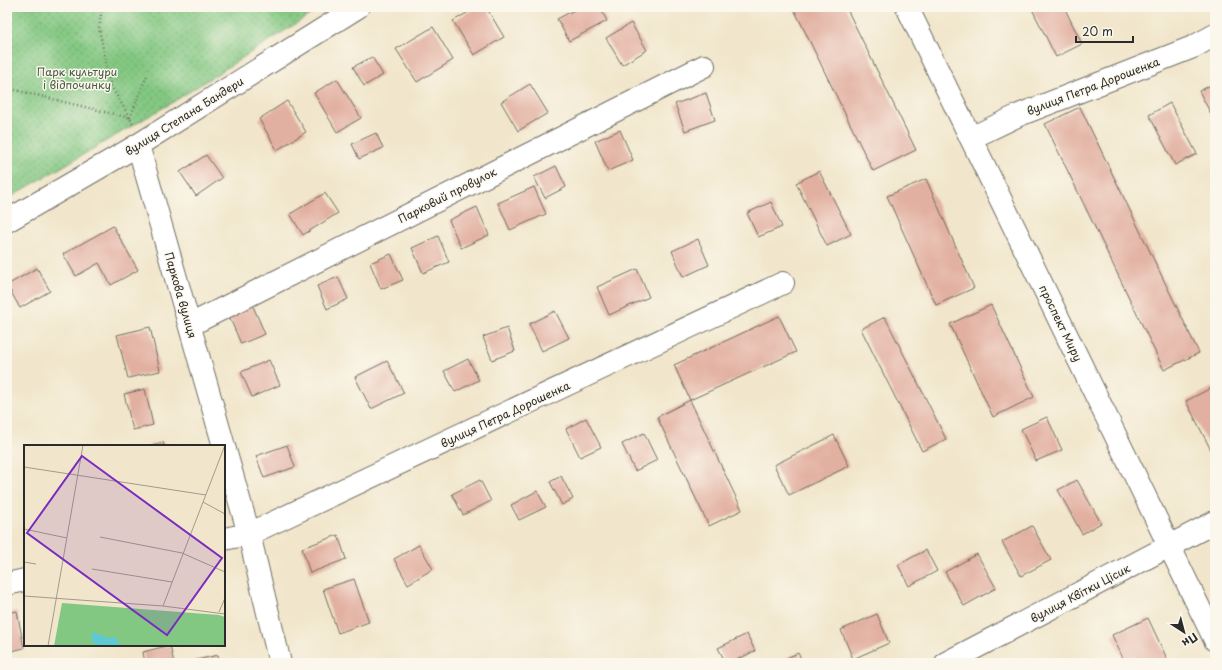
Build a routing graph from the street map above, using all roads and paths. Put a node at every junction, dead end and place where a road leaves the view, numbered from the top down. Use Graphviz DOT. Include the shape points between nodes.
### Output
graph roads {
  1 [pos="102,7"];
  2 [pos="358,7"];
  3 [pos="907,7"];
  4 [pos="1215,35"];
  5 [pos="704,66"];
  6 [pos="147,75"];
  7 [pos="7,88"];
  8 [pos="130,118"];
  9 [pos="971,138"];
  10 [pos="138,145"];
  11 [pos="7,221"];
  12 [pos="784,283"];
  13 [pos="190,325"];
  14 [pos="224,445"];
  15 [pos="225,449"];
  16 [pos="1215,522"];
  17 [pos="249,534"];
  18 [pos="225,539"];
  19 [pos="1169,546"];
  20 [pos="24,580"];
  21 [pos="7,584"];
  22 [pos="1215,640"];
  23 [pos="280,663"];
  24 [pos="946,663"];
  1 -- 8 [label="path" via="100,29 111,86"];
  2 -- 10 [label="street, вулиця Степана Бандери"];
  3 -- 9 [label="street, проспект Миру"];
  4 -- 9 [label="street, вулиця Петра Дорошенка" via="1193,47 1019,115"];
  5 -- 13 [label="street, Парковий провулок"];
  6 -- 8 [label="path"];
  7 -- 8 [label="path"];
  8 -- 10 [label="path"];
  9 -- 19 [label="street, проспект Миру"];
  10 -- 11 [label="street, вулиця Степана Бандери"];
  10 -- 13 [label="street, Паркова вулиця"];
  12 -- 17 [label="street, вулиця Петра Дорошенка"];
  13 -- 14 [label="street, Паркова вулиця"];
  15 -- 17 [label="street, Паркова вулиця"];
  16 -- 19 [label="street, вулиця Квітки Цісик"];
  17 -- 18 [label="street, вулиця Петра Дорошенка"];
  17 -- 23 [label="street, Паркова вулиця"];
  19 -- 22 [label="street, проспект Миру"];
  19 -- 24 [label="street, вулиця Квітки Цісик"];
  20 -- 21 [label="street"];
}
